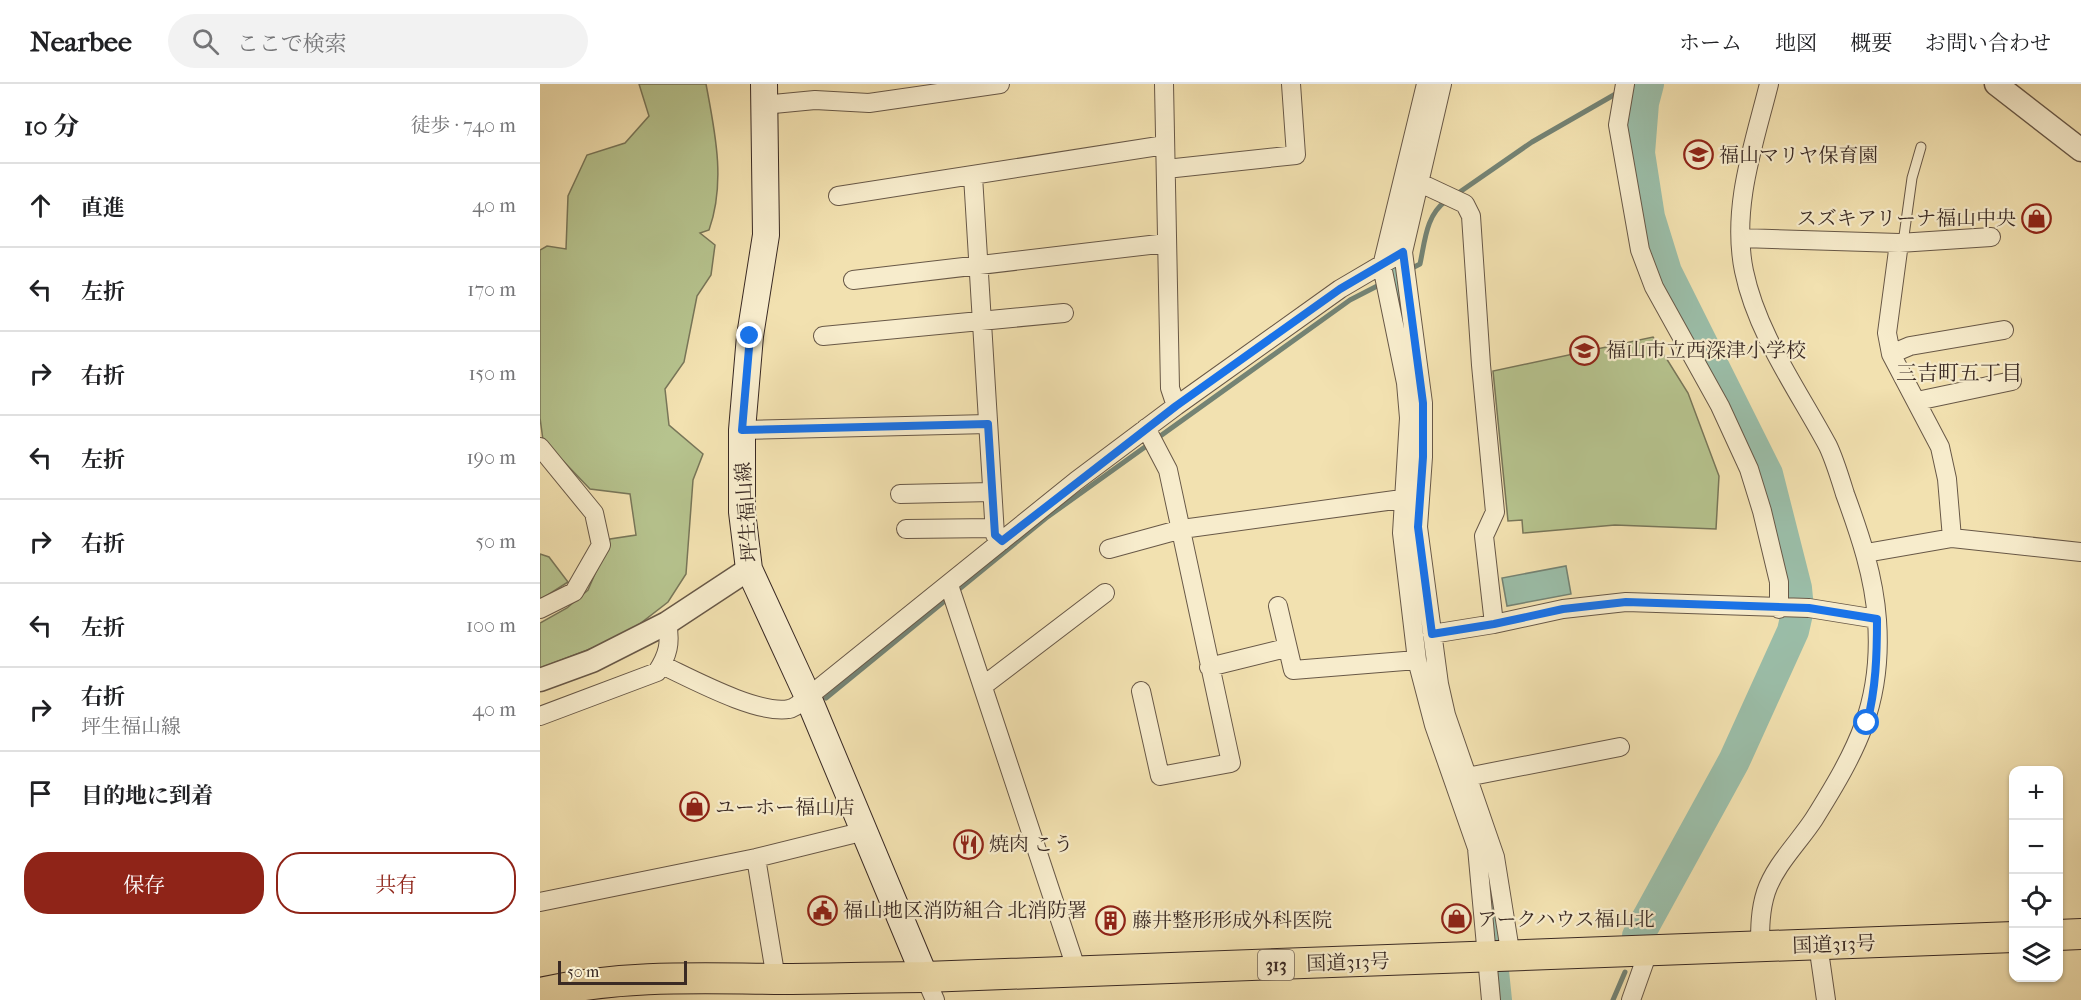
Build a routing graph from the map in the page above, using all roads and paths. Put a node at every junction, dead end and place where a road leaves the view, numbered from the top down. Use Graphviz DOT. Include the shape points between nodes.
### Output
graph roads {
  1 [pos="1000,84"];
  2 [pos="1164,84"];
  3 [pos="1291,84"];
  4 [pos="1426,84"];
  5 [pos="1442,84"];
  6 [pos="1769,84"];
  7 [pos="1996,84"];
  8 [pos="1624,91"];
  9 [pos="764,95"];
  10 [pos="1165,145"];
  11 [pos="1921,147"];
  12 [pos="2081,150"];
  13 [pos="1166,169"];
  14 [pos="973,176"];
  15 [pos="1418,182"];
  16 [pos="838,196"];
  17 [pos="1991,237"];
  18 [pos="1741,238"];
  19 [pos="1167,243"];
  20 [pos="1901,243"];
  21 [pos="1405,264"];
  22 [pos="979,266"];
  23 [pos="1384,276"];
  24 [pos="853,280"];
  25 [pos="1064,313"];
  26 [pos="982,322"];
  27 [pos="2004,330"];
  28 [pos="823,336"];
  29 [pos="1891,354"];
  30 [pos="2012,381"];
  31 [pos="1917,401"];
  32 [pos="1176,406"];
  33 [pos="988,424"];
  34 [pos="742,430"];
  35 [pos="1151,436"];
  36 [pos="540,447"];
  37 [pos="992,492"];
  38 [pos="900,494"];
  39 [pos="1402,499"];
  40 [pos="906,529"];
  41 [pos="1182,529"];
  42 [pos="998,535"];
  43 [pos="1952,538"];
  44 [pos="1109,549"];
  45 [pos="2081,552"];
  46 [pos="1866,553"];
  47 [pos="749,569"];
  48 [pos="951,591"];
  49 [pos="1105,593"];
  50 [pos="1278,606"];
  51 [pos="540,609"];
  52 [pos="1783,609"];
  53 [pos="1877,619"];
  54 [pos="667,623"];
  55 [pos="1494,624"];
  56 [pos="1432,634"];
  57 [pos="1286,648"];
  58 [pos="1417,660"];
  59 [pos="662,665"];
  60 [pos="1209,667"];
  61 [pos="540,680"];
  62 [pos="983,686"];
  63 [pos="1141,691"];
  64 [pos="808,697"];
  65 [pos="540,716"];
  66 [pos="1620,747"];
  67 [pos="1467,777"];
  68 [pos="865,831"];
  69 [pos="756,858"];
  70 [pos="540,902"];
  71 [pos="2081,934"];
  72 [pos="2063,935"];
  73 [pos="2009,937"];
  74 [pos="1818,944"];
  75 [pos="1760,947"];
  76 [pos="1648,952"];
  77 [pos="1499,957"];
  78 [pos="1077,971"];
  79 [pos="776,979"];
  80 [pos="930,988"];
  81 [pos="540,993"];
  82 [pos="1491,1000"];
  83 [pos="1631,1000"];
  84 [pos="1826,1000"];
  1 -- 9 [label="street" via="869,104"];
  2 -- 10 [label="street"];
  3 -- 13 [label="street" via="1296,154"];
  4 -- 23 [label="street"];
  5 -- 15 [label="street"];
  6 -- 18 [label="street" via="1744,183"];
  7 -- 12 [label="street"];
  8 -- 52 [label="street" via="1618,125 1640,250 1654,287 1720,406 1749,469"];
  9 -- 34 [label="main road, 坪生福山線" via="766,235 750,336"];
  10 -- 13 [label="street"];
  10 -- 14 [label="street"];
  11 -- 20 [label="lane"];
  13 -- 19 [label="street"];
  14 -- 16 [label="street"];
  14 -- 22 [label="street"];
  15 -- 21 [label="street"];
  15 -- 55 [label="street" via="1465,204 1471,216 1495,512 1484,536"];
  17 -- 20 [label="street"];
  18 -- 20 [label="street"];
  18 -- 46 [label="street" via="1743,270 1755,309 1829,449"];
  19 -- 22 [label="street"];
  19 -- 32 [label="street" via="1170,388"];
  20 -- 29 [label="street" via="1887,333"];
  21 -- 23 [label="street"];
  21 -- 56 [label="street" via="1423,403 1418,527"];
  22 -- 24 [label="street"];
  22 -- 26 [label="street"];
  23 -- 32 [label="street" via="1340,289"];
  23 -- 39 [label="street" via="1406,383 1409,418"];
  25 -- 26 [label="street"];
  26 -- 28 [label="street"];
  26 -- 33 [label="street"];
  27 -- 29 [label="street" via="1910,346"];
  29 -- 31 [label="street"];
  30 -- 31 [label="street"];
  31 -- 43 [label="street" via="1940,447"];
  32 -- 35 [label="street"];
  33 -- 34 [label="street"];
  33 -- 37 [label="street"];
  34 -- 47 [label="main road, 坪生福山線" via="742,512"];
  35 -- 41 [label="street" via="1168,470"];
  35 -- 42 [label="street"];
  36 -- 51 [label="street" via="594,513 601,545 574,592"];
  37 -- 38 [label="street"];
  37 -- 42 [label="street"];
  39 -- 41 [label="street"];
  39 -- 58 [label="street" via="1402,533"];
  40 -- 42 [label="street"];
  41 -- 44 [label="street"];
  41 -- 60 [label="street"];
  42 -- 48 [label="street"];
  43 -- 45 [label="street"];
  43 -- 46 [label="street"];
  46 -- 53 [label="street"];
  47 -- 54 [label="street"];
  47 -- 64 [label="main road, 坪生福山線"];
  48 -- 62 [label="street"];
  48 -- 64 [label="street"];
  49 -- 62 [label="street"];
  50 -- 57 [label="street"];
  52 -- 53 [label="street" via="1809,608"];
  52 -- 55 [label="street" via="1626,602 1563,609"];
  53 -- 75 [label="street" via="1877,666 1867,723 1833,787 1766,891"];
  54 -- 59 [label="street" via="669,646"];
  54 -- 61 [label="street" via="592,661"];
  55 -- 56 [label="street"];
  56 -- 67 [label="street" via="1446,715"];
  57 -- 58 [label="street" via="1293,670"];
  57 -- 60 [label="street"];
  58 -- 77 [label="street" via="1434,725 1477,848"];
  59 -- 64 [label="street" via="724,694 768,708 790,709"];
  59 -- 65 [label="street" via="657,672"];
  60 -- 63 [label="street" via="1231,764 1160,776"];
  62 -- 78 [label="street"];
  64 -- 68 [label="main road, 坪生福山線"];
  66 -- 67 [label="street"];
  67 -- 77 [label="street" via="1495,857"];
  68 -- 69 [label="street"];
  68 -- 80 [label="main road, 坪生福山線"];
  69 -- 70 [label="street"];
  69 -- 79 [label="street"];
  71 -- 72 [label="highway"];
  73 -- 74 [label="highway, 国道313号 / 313"];
  74 -- 75 [label="highway, 国道313号 / 313"];
  74 -- 84 [label="street"];
  75 -- 76 [label="highway, 国道313号 / 313"];
  76 -- 77 [label="highway, 国道313号 / 313"];
  76 -- 83 [label="street"];
  77 -- 78 [label="highway, 国道313号 / 313"];
  77 -- 82 [label="street"];
  78 -- 80 [label="highway, 国道313号 / 313"];
  79 -- 80 [label="highway, 国道313号 / 313"];
  79 -- 81 [label="highway, 国道313号 / 313" via="686,976"];
}
